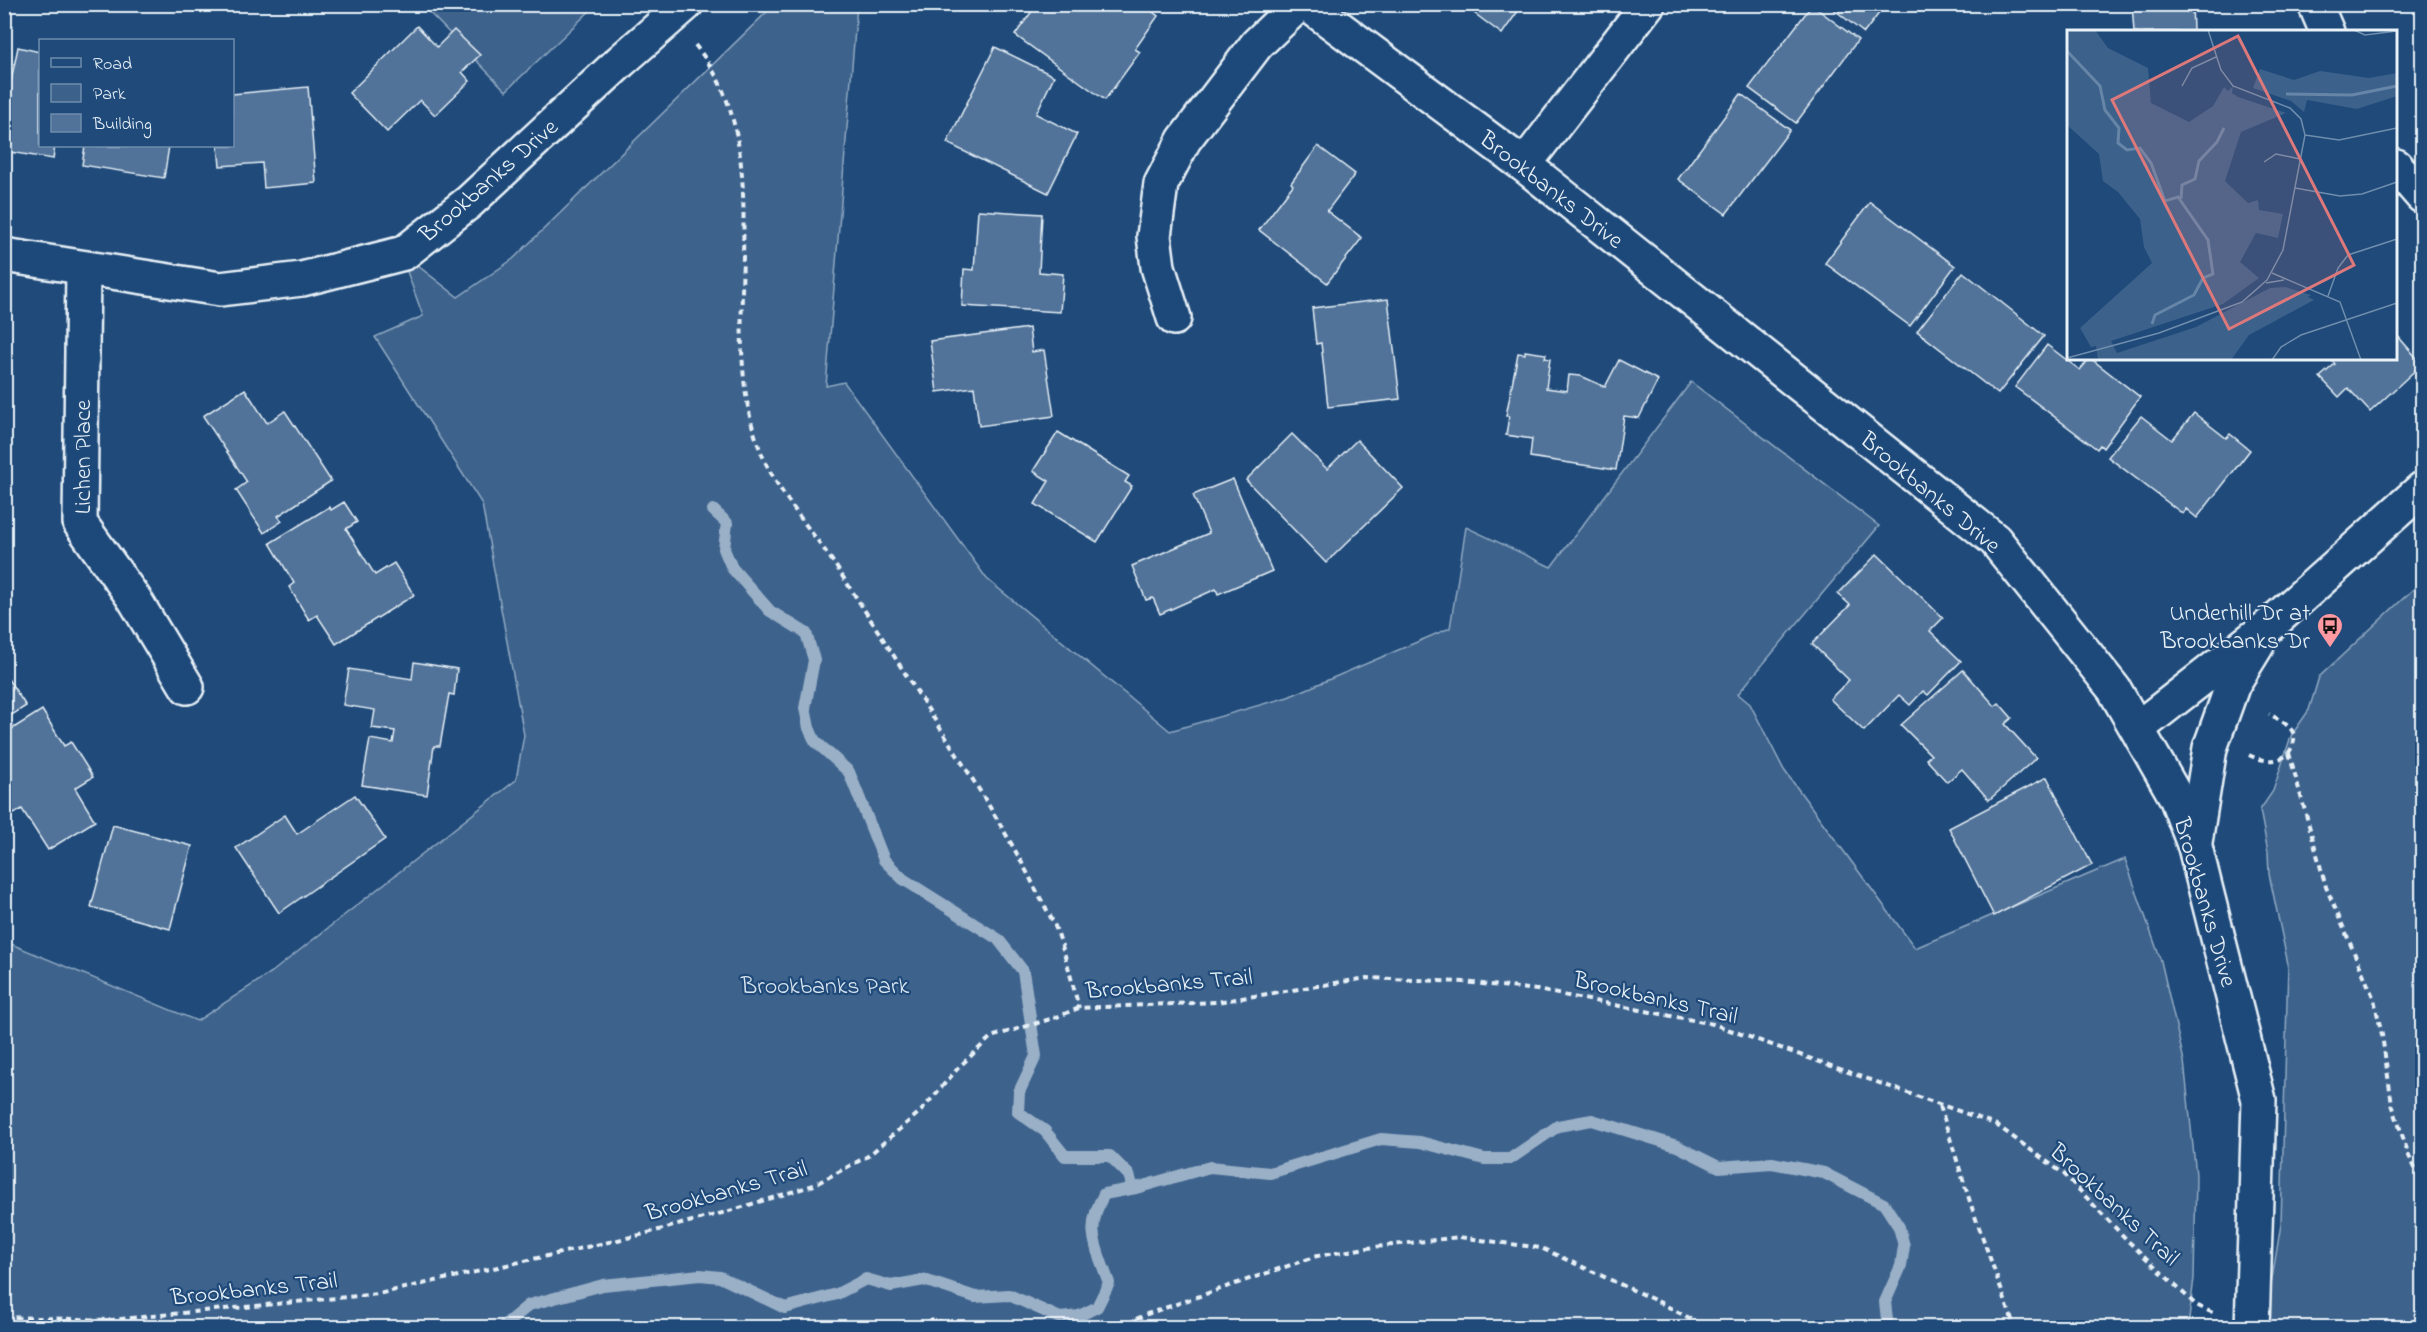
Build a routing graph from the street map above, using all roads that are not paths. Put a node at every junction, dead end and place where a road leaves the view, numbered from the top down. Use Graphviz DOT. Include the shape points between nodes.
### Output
graph roads {
  1 [pos="1299,4"];
  2 [pos="1307,4"];
  3 [pos="1648,4"];
  4 [pos="2315,4"];
  5 [pos="680,11"];
  6 [pos="2326,30"];
  7 [pos="1524,165"];
  8 [pos="2397,167"];
  9 [pos="2422,196"];
  10 [pos="4,255"];
  11 [pos="84,268"];
  12 [pos="1174,318"];
  13 [pos="2422,489"];
  14 [pos="2270,625"];
  15 [pos="187,687"];
  16 [pos="2138,728"];
  17 [pos="2195,847"];
  18 [pos="2238,1323"];
  1 -- 12 [label="street" via="1250,54 1184,140 1161,184 1154,236 1158,267"];
  2 -- 7 [label="street, Brookbanks Drive"];
  3 -- 7 [label="street"];
  4 -- 6 [label="street"];
  5 -- 11 [label="street, Brookbanks Drive" via="469,202 404,253 302,279 220,290"];
  7 -- 16 [label="street, Brookbanks Drive" via="1995,540 2114,689"];
  8 -- 9 [label="street"];
  10 -- 11 [label="street, Brookbanks Drive"];
  11 -- 15 [label="street, Lichen Place" via="80,524 135,600"];
  13 -- 14 [label="street"];
  14 -- 16 [label="street"];
  14 -- 17 [label="street" via="2233,684 2223,709 2210,748"];
  16 -- 17 [label="street, Brookbanks Drive" via="2176,797"];
  17 -- 18 [label="street, Brookbanks Drive" via="2259,1100"];
}
